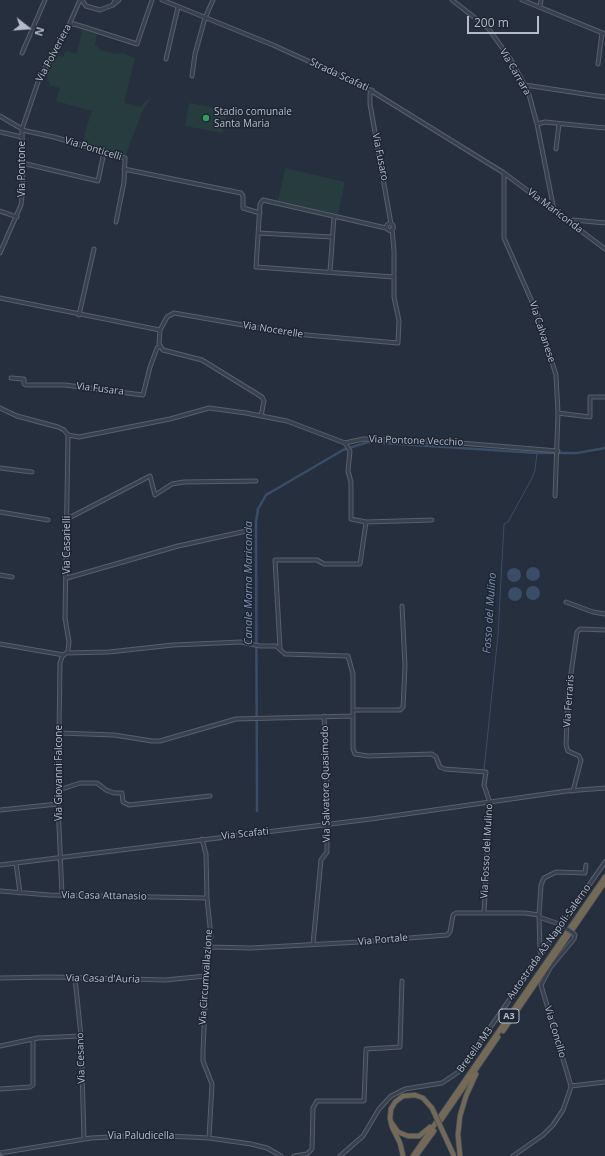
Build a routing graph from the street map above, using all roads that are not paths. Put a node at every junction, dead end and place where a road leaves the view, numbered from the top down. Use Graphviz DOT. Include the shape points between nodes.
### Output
graph roads {
  1 [pos="45,0"];
  2 [pos="81,0"];
  3 [pos="115,0"];
  4 [pos="119,0"];
  5 [pos="152,0"];
  6 [pos="162,0"];
  7 [pos="213,0"];
  8 [pos="452,0"];
  9 [pos="522,0"];
  10 [pos="541,0"];
  11 [pos="113,5"];
  12 [pos="178,7"];
  13 [pos="540,7"];
  14 [pos="205,18"];
  15 [pos="71,20"];
  16 [pos="74,24"];
  17 [pos="69,25"];
  18 [pos="604,34"];
  19 [pos="22,53"];
  20 [pos="166,59"];
  21 [pos="598,64"];
  22 [pos="192,76"];
  23 [pos="525,84"];
  24 [pos="372,90"];
  25 [pos="605,97"];
  26 [pos="0,116"];
  27 [pos="537,124"];
  28 [pos="559,124"];
  29 [pos="605,128"];
  30 [pos="22,129"];
  31 [pos="0,132"];
  32 [pos="22,137"];
  33 [pos="556,149"];
  34 [pos="104,152"];
  35 [pos="22,163"];
  36 [pos="124,169"];
  37 [pos="504,173"];
  38 [pos="554,210"];
  39 [pos="0,211"];
  40 [pos="260,213"];
  41 [pos="334,216"];
  42 [pos="17,217"];
  43 [pos="570,221"];
  44 [pos="116,222"];
  45 [pos="605,223"];
  46 [pos="391,224"];
  47 [pos="386,228"];
  48 [pos="392,230"];
  49 [pos="258,233"];
  50 [pos="332,237"];
  51 [pos="94,249"];
  52 [pos="605,249"];
  53 [pos="0,253"];
  54 [pos="330,272"];
  55 [pos="394,277"];
  56 [pos="0,298"];
  57 [pos="79,315"];
  58 [pos="160,330"];
  59 [pos="396,343"];
  60 [pos="160,347"];
  61 [pos="11,378"];
  62 [pos="605,397"];
  63 [pos="0,408"];
  64 [pos="558,413"];
  65 [pos="261,416"];
  66 [pos="68,435"];
  67 [pos="346,444"];
  68 [pos="558,452"];
  69 [pos="0,468"];
  70 [pos="32,472"];
  71 [pos="256,481"];
  72 [pos="555,496"];
  73 [pos="0,512"];
  74 [pos="67,519"];
  75 [pos="48,520"];
  76 [pos="432,520"];
  77 [pos="366,522"];
  78 [pos="251,530"];
  79 [pos="0,575"];
  80 [pos="12,577"];
  81 [pos="67,578"];
  82 [pos="566,602"];
  83 [pos="402,606"];
  84 [pos="605,614"];
  85 [pos="605,630"];
  86 [pos="0,644"];
  87 [pos="280,650"];
  88 [pos="65,654"];
  89 [pos="353,710"];
  90 [pos="324,716"];
  91 [pos="353,716"];
  92 [pos="59,733"];
  93 [pos="605,788"];
  94 [pos="59,790"];
  95 [pos="573,791"];
  96 [pos="210,796"];
  97 [pos="490,803"];
  98 [pos="58,804"];
  99 [pos="0,810"];
  100 [pos="327,823"];
  101 [pos="202,839"];
  102 [pos="60,857"];
  103 [pos="605,862"];
  104 [pos="16,863"];
  105 [pos="0,865"];
  106 [pos="586,865"];
  107 [pos="605,877"];
  108 [pos="605,882"];
  109 [pos="0,891"];
  110 [pos="20,893"];
  111 [pos="62,895"];
  112 [pos="207,898"];
  113 [pos="484,913"];
  114 [pos="539,916"];
  115 [pos="313,944"];
  116 [pos="209,947"];
  117 [pos="540,951"];
  118 [pos="206,976"];
  119 [pos="0,978"];
  120 [pos="75,978"];
  121 [pos="402,981"];
  122 [pos="502,1031"];
  123 [pos="81,1036"];
  124 [pos="33,1040"];
  125 [pos="0,1046"];
  126 [pos="605,1082"];
  127 [pos="571,1086"];
  128 [pos="0,1089"];
  129 [pos="453,1098"];
  130 [pos="391,1122"];
  131 [pos="209,1138"];
  132 [pos="84,1139"];
  133 [pos="0,1155"];
  134 [pos="281,1156"];
  135 [pos="294,1156"];
  136 [pos="340,1156"];
  137 [pos="403,1156"];
  138 [pos="413,1156"];
  139 [pos="416,1156"];
  140 [pos="454,1156"];
  141 [pos="460,1156"];
  142 [pos="513,1156"];
  1 -- 19 [label="street"];
  2 -- 11 [label="street" via="86,6 100,10"];
  2 -- 15 [label="street, Via Polveriera"];
  3 -- 11 [label="street"];
  4 -- 11 [label="street"];
  5 -- 16 [label="street" via="137,44"];
  6 -- 12 [label="street, Strada Scafati"];
  7 -- 14 [label="street"];
  8 -- 23 [label="street, Via Carrara" via="488,28"];
  9 -- 13 [label="street"];
  10 -- 13 [label="street"];
  12 -- 14 [label="street, Strada Scafati"];
  12 -- 20 [label="street"];
  13 -- 18 [label="street"];
  14 -- 22 [label="street"];
  14 -- 24 [label="street, Strada Scafati"];
  15 -- 16 [label="street"];
  15 -- 17 [label="street, Via Polveriera"];
  16 -- 17 [label="street"];
  17 -- 30 [label="street, Via Polveriera" via="39,79"];
  18 -- 21 [label="street"];
  23 -- 25 [label="street"];
  23 -- 27 [label="street, Via Carrara"];
  24 -- 37 [label="street, Strada Scafati"];
  24 -- 46 [label="street, Via Fusaro" via="369,98"];
  26 -- 30 [label="street, Via Ponticelli"];
  27 -- 28 [label="street"];
  27 -- 38 [label="street, Via Carrara"];
  28 -- 29 [label="street"];
  28 -- 33 [label="street"];
  30 -- 32 [label="street, Via Pontone"];
  30 -- 34 [label="street, Via Ponticelli"];
  31 -- 32 [label="street"];
  32 -- 35 [label="street, Via Pontone"];
  34 -- 35 [label="street" via="98,181"];
  34 -- 36 [label="street, Via Ponticelli" via="125,158"];
  35 -- 42 [label="street, Via Pontone" via="23,189"];
  36 -- 40 [label="street" via="240,194 243,196 243,208"];
  36 -- 44 [label="street, Via Ponticelli"];
  37 -- 38 [label="street, Via Mariconda"];
  37 -- 64 [label="street, Via Calvanese" via="504,238 527,288 547,342 556,375"];
  38 -- 43 [label="street, Via Mariconda"];
  39 -- 42 [label="street"];
  40 -- 41 [label="street" via="261,202 264,200"];
  40 -- 49 [label="street"];
  41 -- 47 [label="street"];
  41 -- 50 [label="street"];
  42 -- 53 [label="street, Via Pontone"];
  43 -- 45 [label="street"];
  43 -- 52 [label="street, Via Mariconda"];
  46 -- 47 [label="street" via="387,224"];
  46 -- 48 [label="street, Via Fusaro"];
  47 -- 48 [label="street"];
  48 -- 55 [label="street, Via Fusaro"];
  49 -- 50 [label="street"];
  49 -- 54 [label="street" via="256,267"];
  50 -- 54 [label="street"];
  51 -- 57 [label="street"];
  54 -- 55 [label="street"];
  55 -- 59 [label="street, Via Fusaro" via="394,297 399,321"];
  56 -- 57 [label="street"];
  57 -- 58 [label="street"];
  58 -- 59 [label="street, Via Nocerelle" via="167,317 174,313 295,334"];
  58 -- 60 [label="street"];
  60 -- 61 [label="street, Via Fusara" via="157,348 150,367 143,395 65,385 26,386 24,379"];
  60 -- 65 [label="street" via="202,360 262,397 264,401"];
  62 -- 64 [label="street" via="590,397 590,417"];
  63 -- 66 [label="street" via="17,416 58,426"];
  64 -- 68 [label="street, Via Calvanese"];
  65 -- 66 [label="street" via="209,408 170,419 79,437"];
  65 -- 67 [label="street" via="287,421"];
  66 -- 74 [label="street, Via Casarielli"];
  67 -- 68 [label="street, Via Pontone Vecchio" via="363,439 401,440"];
  67 -- 77 [label="street" via="350,451 348,472 351,482 351,519"];
  68 -- 72 [label="street, Via Calvanese"];
  69 -- 70 [label="street"];
  71 -- 74 [label="street" via="184,482 172,484 154,495 150,476"];
  73 -- 75 [label="street"];
  74 -- 81 [label="street, Via Casarielli"];
  76 -- 77 [label="street"];
  77 -- 87 [label="street" via="360,564 275,560"];
  78 -- 81 [label="street" via="178,546"];
  79 -- 80 [label="street"];
  81 -- 88 [label="street, Via Casarielli" via="65,622 69,642"];
  82 -- 84 [label="street"];
  83 -- 89 [label="street" via="405,666 403,707 400,710"];
  85 -- 95 [label="street, Via Ferraris" via="580,629 577,632 568,694 566,746 568,751 581,760"];
  86 -- 88 [label="street"];
  87 -- 88 [label="street" via="276,646 241,642"];
  87 -- 89 [label="street, Via Fosso del Mulino" via="285,654 348,656 353,674"];
  88 -- 92 [label="street, Via Giovanni Falcone" via="60,663"];
  89 -- 91 [label="street, Via Fosso del Mulino"];
  90 -- 91 [label="street"];
  90 -- 92 [label="street" via="230,720 160,741 114,735"];
  90 -- 100 [label="street, Via Salvatore Quasimodo"];
  91 -- 97 [label="street, Via Fosso del Mulino" via="355,754 432,754 436,756 440,767 445,769 484,772 484,785"];
  92 -- 94 [label="street, Via Giovanni Falcone"];
  93 -- 95 [label="street, Via Scafati"];
  94 -- 96 [label="street" via="80,784 97,783 106,790 122,793 123,802 129,804"];
  94 -- 98 [label="street, Via Giovanni Falcone"];
  95 -- 97 [label="street, Via Scafati"];
  97 -- 100 [label="street, Via Scafati"];
  97 -- 113 [label="street, Via Fosso del Mulino"];
  98 -- 99 [label="street"];
  98 -- 102 [label="street, Via Giovanni Falcone"];
  100 -- 101 [label="street, Via Scafati"];
  100 -- 115 [label="street, Via Salvatore Quasimodo" via="327,852 321,860"];
  101 -- 102 [label="street, Via Scafati"];
  101 -- 112 [label="street, Via Circumvallazione" via="206,854"];
  102 -- 104 [label="street, Via Scafati"];
  102 -- 111 [label="street, Via Giovanni Falcone"];
  103 -- 136 [label="street, Bretella M3" via="460,1071 442,1083 395,1093 383,1104 357,1142"];
  104 -- 105 [label="street, Via Scafati"];
  104 -- 110 [label="street"];
  106 -- 114 [label="street" via="585,873 556,872 544,878 541,885"];
  107 -- 129 [label="highway, Autostrada A3 Napoli-Salerno / A3"];
  108 -- 122 [label="highway, Autostrada A3 Napoli-Salerno / A3"];
  109 -- 110 [label="street, Via Casa Attanasio"];
  110 -- 111 [label="street, Via Casa Attanasio"];
  111 -- 112 [label="street, Via Casa Attanasio"];
  112 -- 116 [label="street, Via Circumvallazione" via="211,937"];
  113 -- 114 [label="street, Via Portale"];
  113 -- 115 [label="street, Via Portale" via="454,914 447,935"];
  114 -- 117 [label="street"];
  114 -- 127 [label="street, Via Concilio, bridge" via="559,924 575,935 550,968 541,985"];
  115 -- 116 [label="street, Via Portale" via="234,949"];
  116 -- 118 [label="street, Via Circumvallazione"];
  118 -- 120 [label="street, Via Casa d'Auria" via="165,980"];
  118 -- 131 [label="street, Via Circumvallazione" via="202,1055 212,1084"];
  119 -- 120 [label="street, Via Casa d'Auria"];
  120 -- 123 [label="street, Via Cesano"];
  121 -- 135 [label="street" via="400,1047 366,1049 364,1101 317,1101 313,1108 312,1149 307,1154"];
  122 -- 139 [label="highway, Autostrada A3 Napoli-Salerno / A3"];
  122 -- 141 [label="highway, A3" via="474,1077 460,1116"];
  123 -- 124 [label="street"];
  123 -- 132 [label="street, Via Cesano"];
  124 -- 125 [label="street"];
  124 -- 128 [label="street" via="33,1085"];
  126 -- 127 [label="street"];
  127 -- 142 [label="street" via="557,1120 543,1135"];
  129 -- 130 [label="highway, A3" via="430,1127 419,1136 404,1135 398,1132"];
  129 -- 138 [label="highway, Autostrada A3 Napoli-Salerno / A3"];
  130 -- 137 [label="highway"];
  130 -- 140 [label="highway, bridge" via="391,1109 395,1102 403,1096 415,1095 423,1098 432,1108"];
  131 -- 132 [label="street, Via Paludicella" via="148,1134"];
  131 -- 134 [label="street, Via Paludicella" via="259,1145"];
  132 -- 133 [label="street, Via Paludicella"];
}
